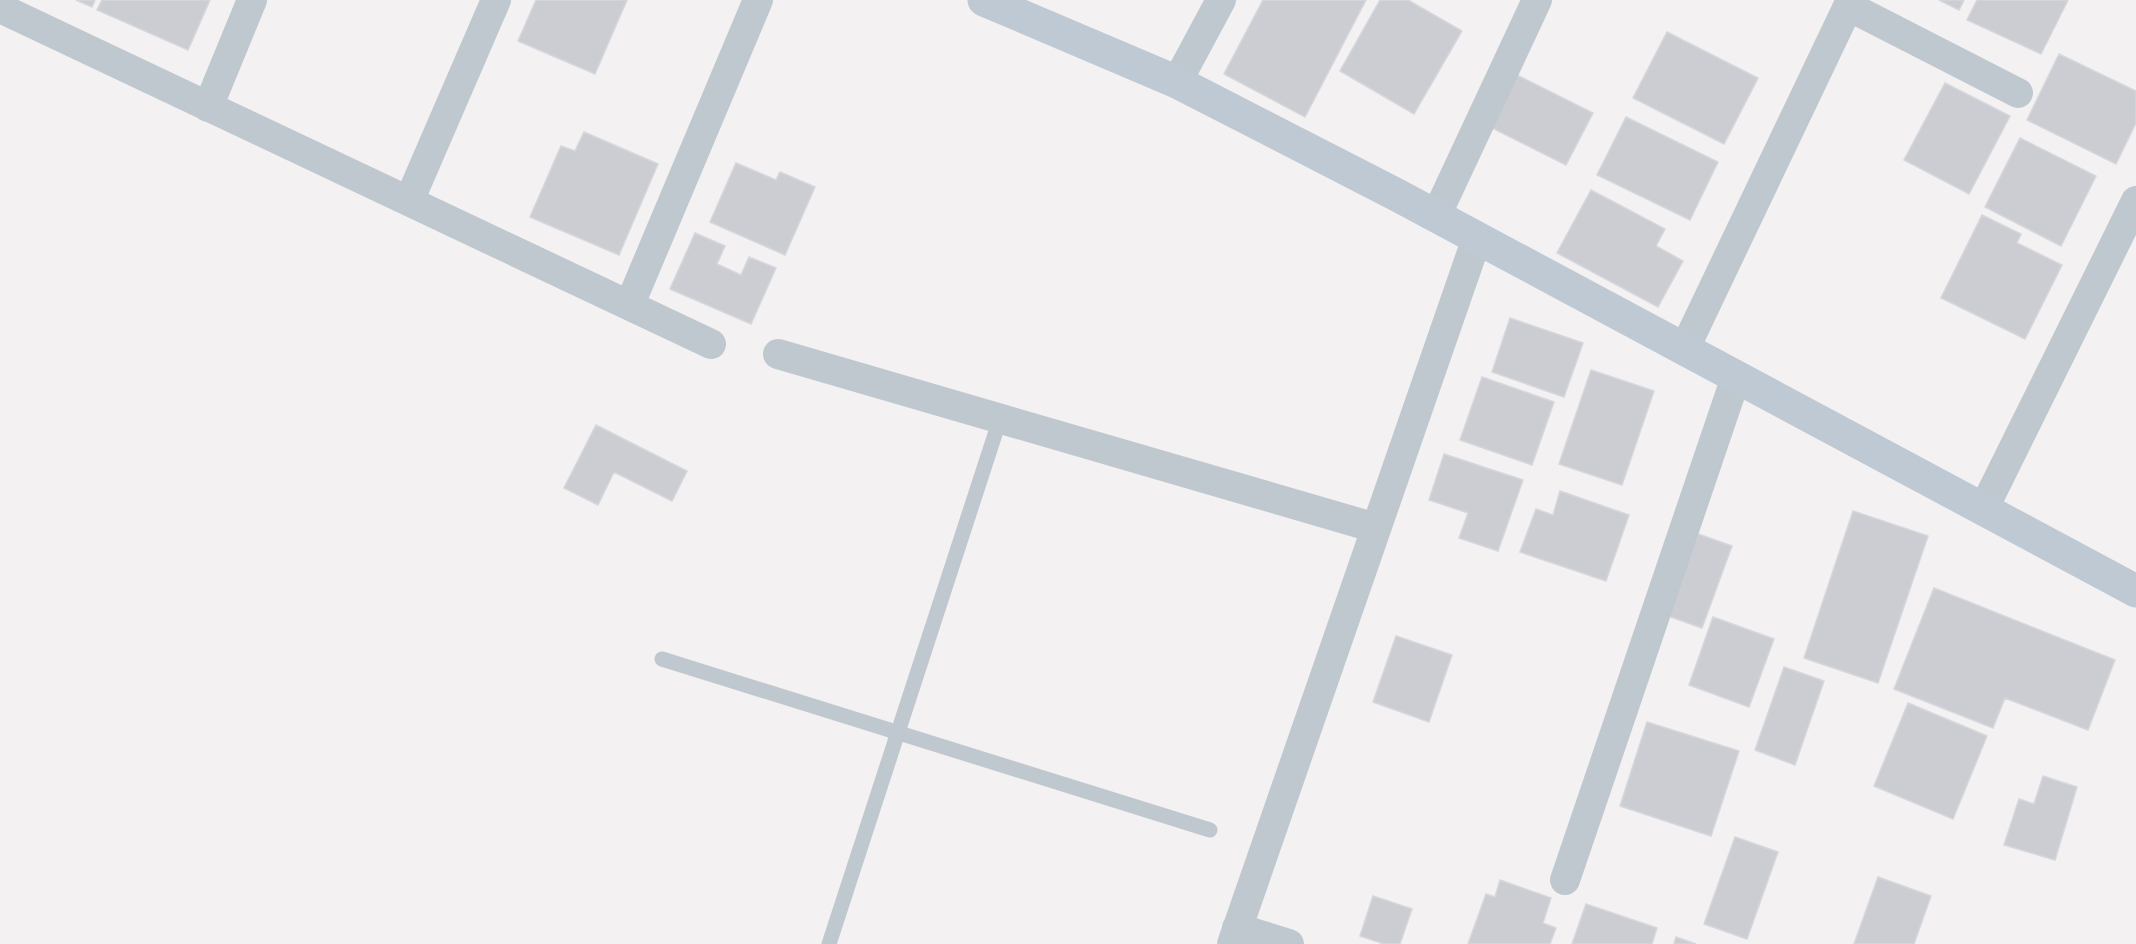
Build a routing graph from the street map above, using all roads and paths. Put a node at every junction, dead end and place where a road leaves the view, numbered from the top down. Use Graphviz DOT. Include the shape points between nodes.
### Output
graph roads {
  1 [pos="252,0"];
  2 [pos="496,0"];
  3 [pos="759,0"];
  4 [pos="984,0"];
  5 [pos="1221,0"];
  6 [pos="1537,0"];
  7 [pos="1850,3"];
  8 [pos="0,8"];
  9 [pos="1177,82"];
  10 [pos="2018,93"];
  11 [pos="208,107"];
  12 [pos="408,201"];
  13 [pos="2136,201"];
  14 [pos="1436,216"];
  15 [pos="1477,238"];
  16 [pos="630,304"];
  17 [pos="711,344"];
  18 [pos="1684,350"];
  19 [pos="778,354"];
  20 [pos="1736,377"];
  21 [pos="1000,419"];
  22 [pos="1983,510"];
  23 [pos="1376,528"];
  24 [pos="2136,591"];
  25 [pos="662,659"];
  26 [pos="897,733"];
  27 [pos="1210,830"];
  28 [pos="1565,880"];
  29 [pos="1235,936"];
  30 [pos="829,944"];
  31 [pos="1289,944"];
  1 -- 11 [label="street"];
  2 -- 12 [label="street"];
  3 -- 16 [label="street"];
  4 -- 9 [label="street"];
  5 -- 9 [label="street"];
  6 -- 14 [label="street"];
  7 -- 10 [label="street"];
  7 -- 18 [label="street"];
  8 -- 11 [label="street"];
  9 -- 14 [label="street"];
  11 -- 12 [label="street"];
  12 -- 16 [label="street"];
  13 -- 22 [label="street"];
  14 -- 15 [label="street"];
  15 -- 18 [label="street"];
  15 -- 23 [label="street"];
  16 -- 17 [label="street"];
  18 -- 20 [label="street"];
  19 -- 21 [label="street"];
  20 -- 22 [label="street"];
  20 -- 28 [label="street"];
  21 -- 23 [label="street"];
  21 -- 26 [label="lane"];
  22 -- 24 [label="street"];
  23 -- 29 [label="street"];
  25 -- 26 [label="lane"];
  26 -- 27 [label="lane"];
  26 -- 30 [label="lane"];
  29 -- 31 [label="street"];
}
